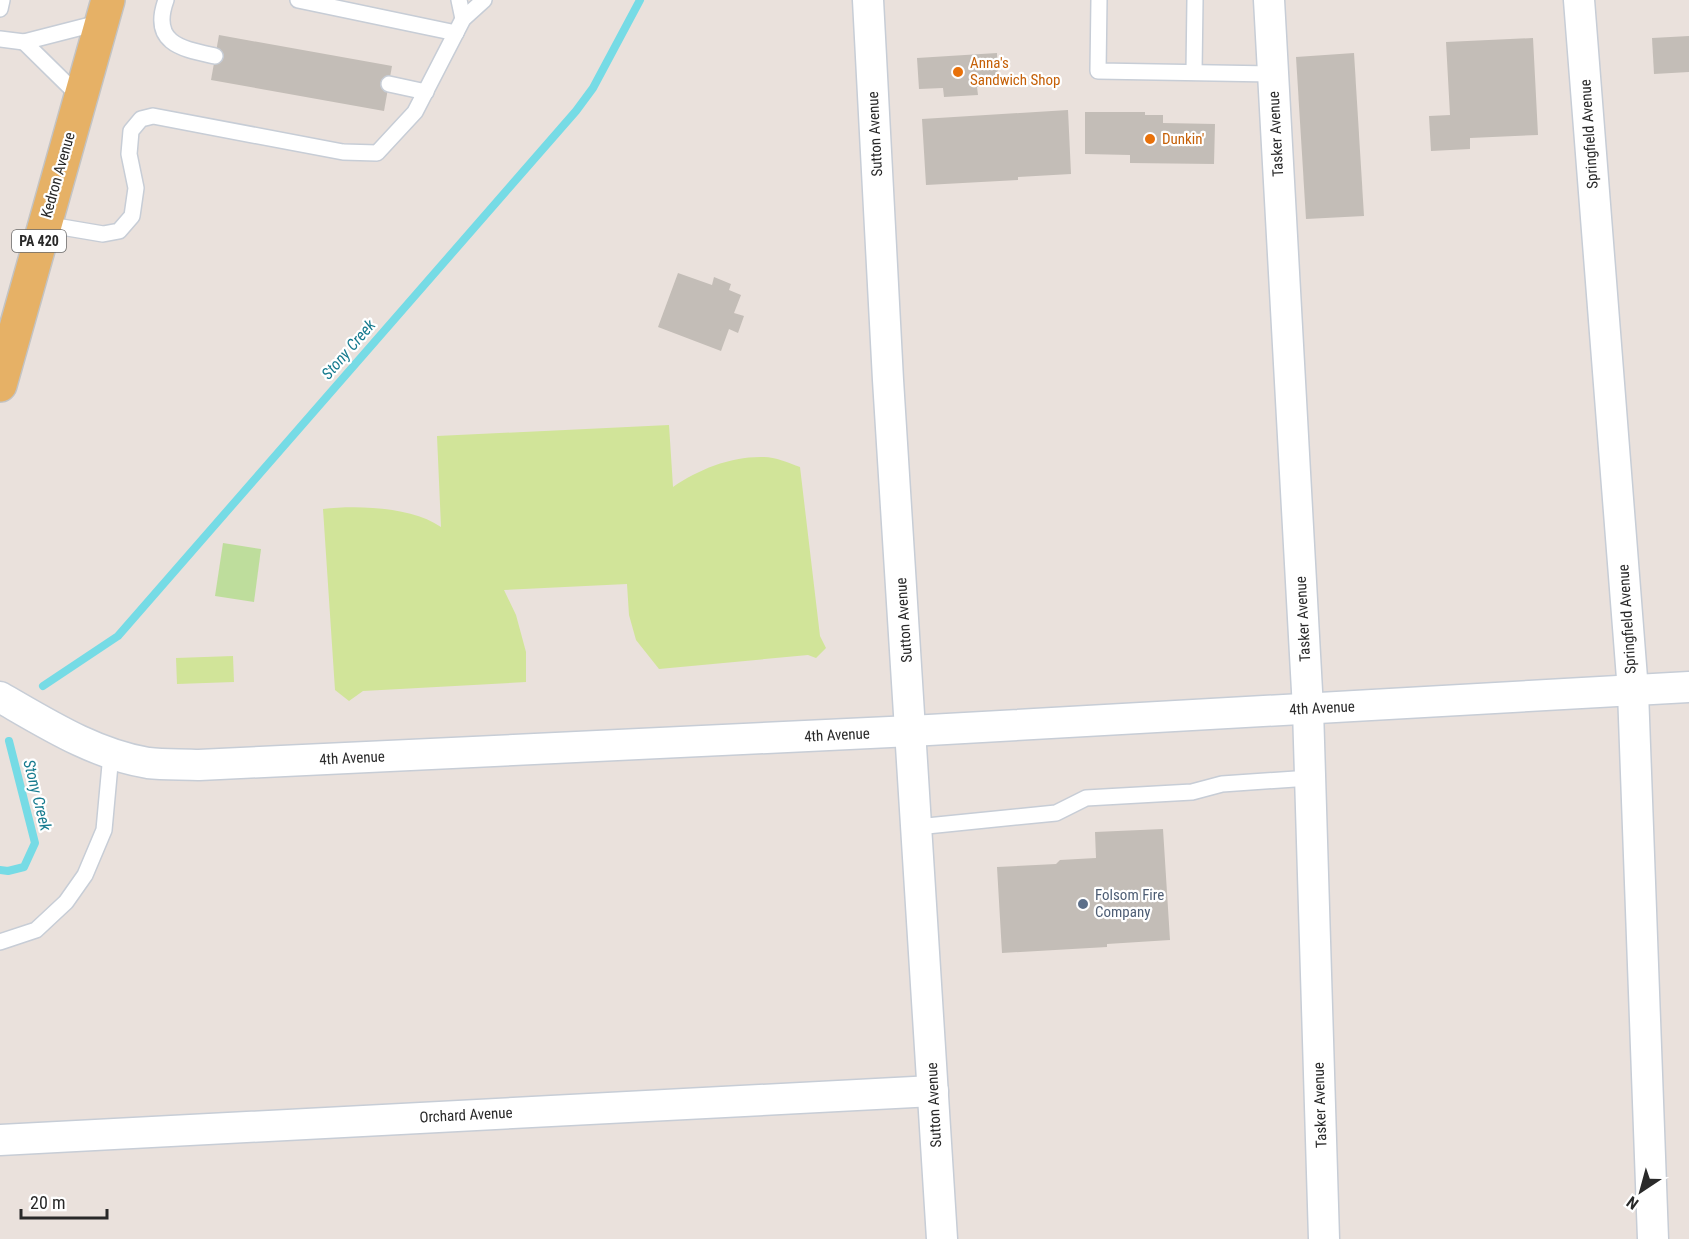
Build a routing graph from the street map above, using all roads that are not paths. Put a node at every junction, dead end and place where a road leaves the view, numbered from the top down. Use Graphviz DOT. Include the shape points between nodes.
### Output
graph roads {
  1 [pos="2,0"];
  2 [pos="166,0"];
  3 [pos="298,0"];
  4 [pos="459,0"];
  5 [pos="484,0"];
  6 [pos="868,0"];
  7 [pos="1099,0"];
  8 [pos="1195,0"];
  9 [pos="1269,0"];
  10 [pos="1579,0"];
  11 [pos="0,9"];
  12 [pos="105,11"];
  13 [pos="463,19"];
  14 [pos="456,33"];
  15 [pos="0,39"];
  16 [pos="24,42"];
  17 [pos="215,56"];
  18 [pos="1194,72"];
  19 [pos="1273,74"];
  20 [pos="389,84"];
  21 [pos="426,92"];
  22 [pos="80,97"];
  23 [pos="44,224"];
  24 [pos="0,385"];
  25 [pos="1689,687"];
  26 [pos="1633,690"];
  27 [pos="0,697"];
  28 [pos="1308,709"];
  29 [pos="911,731"];
  30 [pos="111,754"];
  31 [pos="1310,778"];
  32 [pos="917,827"];
  33 [pos="0,942"];
  34 [pos="933,1091"];
  35 [pos="0,1140"];
  36 [pos="942,1239"];
  37 [pos="1324,1239"];
  38 [pos="1653,1239"];
  1 -- 11 [label="lane"];
  2 -- 17 [label="lane" via="162,9 163,28 169,40 180,48"];
  3 -- 14 [label="lane"];
  4 -- 13 [label="lane"];
  5 -- 13 [label="lane"];
  6 -- 29 [label="street, Sutton Avenue"];
  7 -- 18 [label="lane" via="1098,71"];
  8 -- 18 [label="lane"];
  9 -- 19 [label="street, Tasker Avenue"];
  10 -- 26 [label="street, Springfield Avenue"];
  12 -- 16 [label="lane"];
  12 -- 22 [label="main road, Kedron Avenue / PA 420"];
  13 -- 14 [label="lane"];
  14 -- 21 [label="lane"];
  15 -- 16 [label="lane"];
  16 -- 22 [label="lane"];
  18 -- 19 [label="lane"];
  19 -- 28 [label="street, Tasker Avenue"];
  20 -- 21 [label="lane"];
  21 -- 23 [label="lane" via="416,112 378,153 343,152 153,116 141,119 131,131 129,154 136,188 132,216 119,231 103,234"];
  22 -- 23 [label="main road, Kedron Avenue / PA 420"];
  23 -- 24 [label="main road, Kedron Avenue / PA 420"];
  25 -- 26 [label="street, 4th Avenue"];
  26 -- 28 [label="street, 4th Avenue"];
  26 -- 38 [label="street, Springfield Avenue"];
  27 -- 30 [label="street, 4th Avenue" via="64,734"];
  28 -- 29 [label="street, 4th Avenue"];
  28 -- 31 [label="street, Tasker Avenue"];
  29 -- 30 [label="street, 4th Avenue" via="199,765 149,763"];
  29 -- 32 [label="street, Sutton Avenue"];
  30 -- 33 [label="lane" via="104,830 85,875 66,902 36,930"];
  31 -- 32 [label="lane" via="1222,784 1192,792 1086,798 1056,813"];
  31 -- 37 [label="street, Tasker Avenue"];
  32 -- 34 [label="street, Sutton Avenue"];
  34 -- 35 [label="street, Orchard Avenue"];
  34 -- 36 [label="street, Sutton Avenue"];
}
